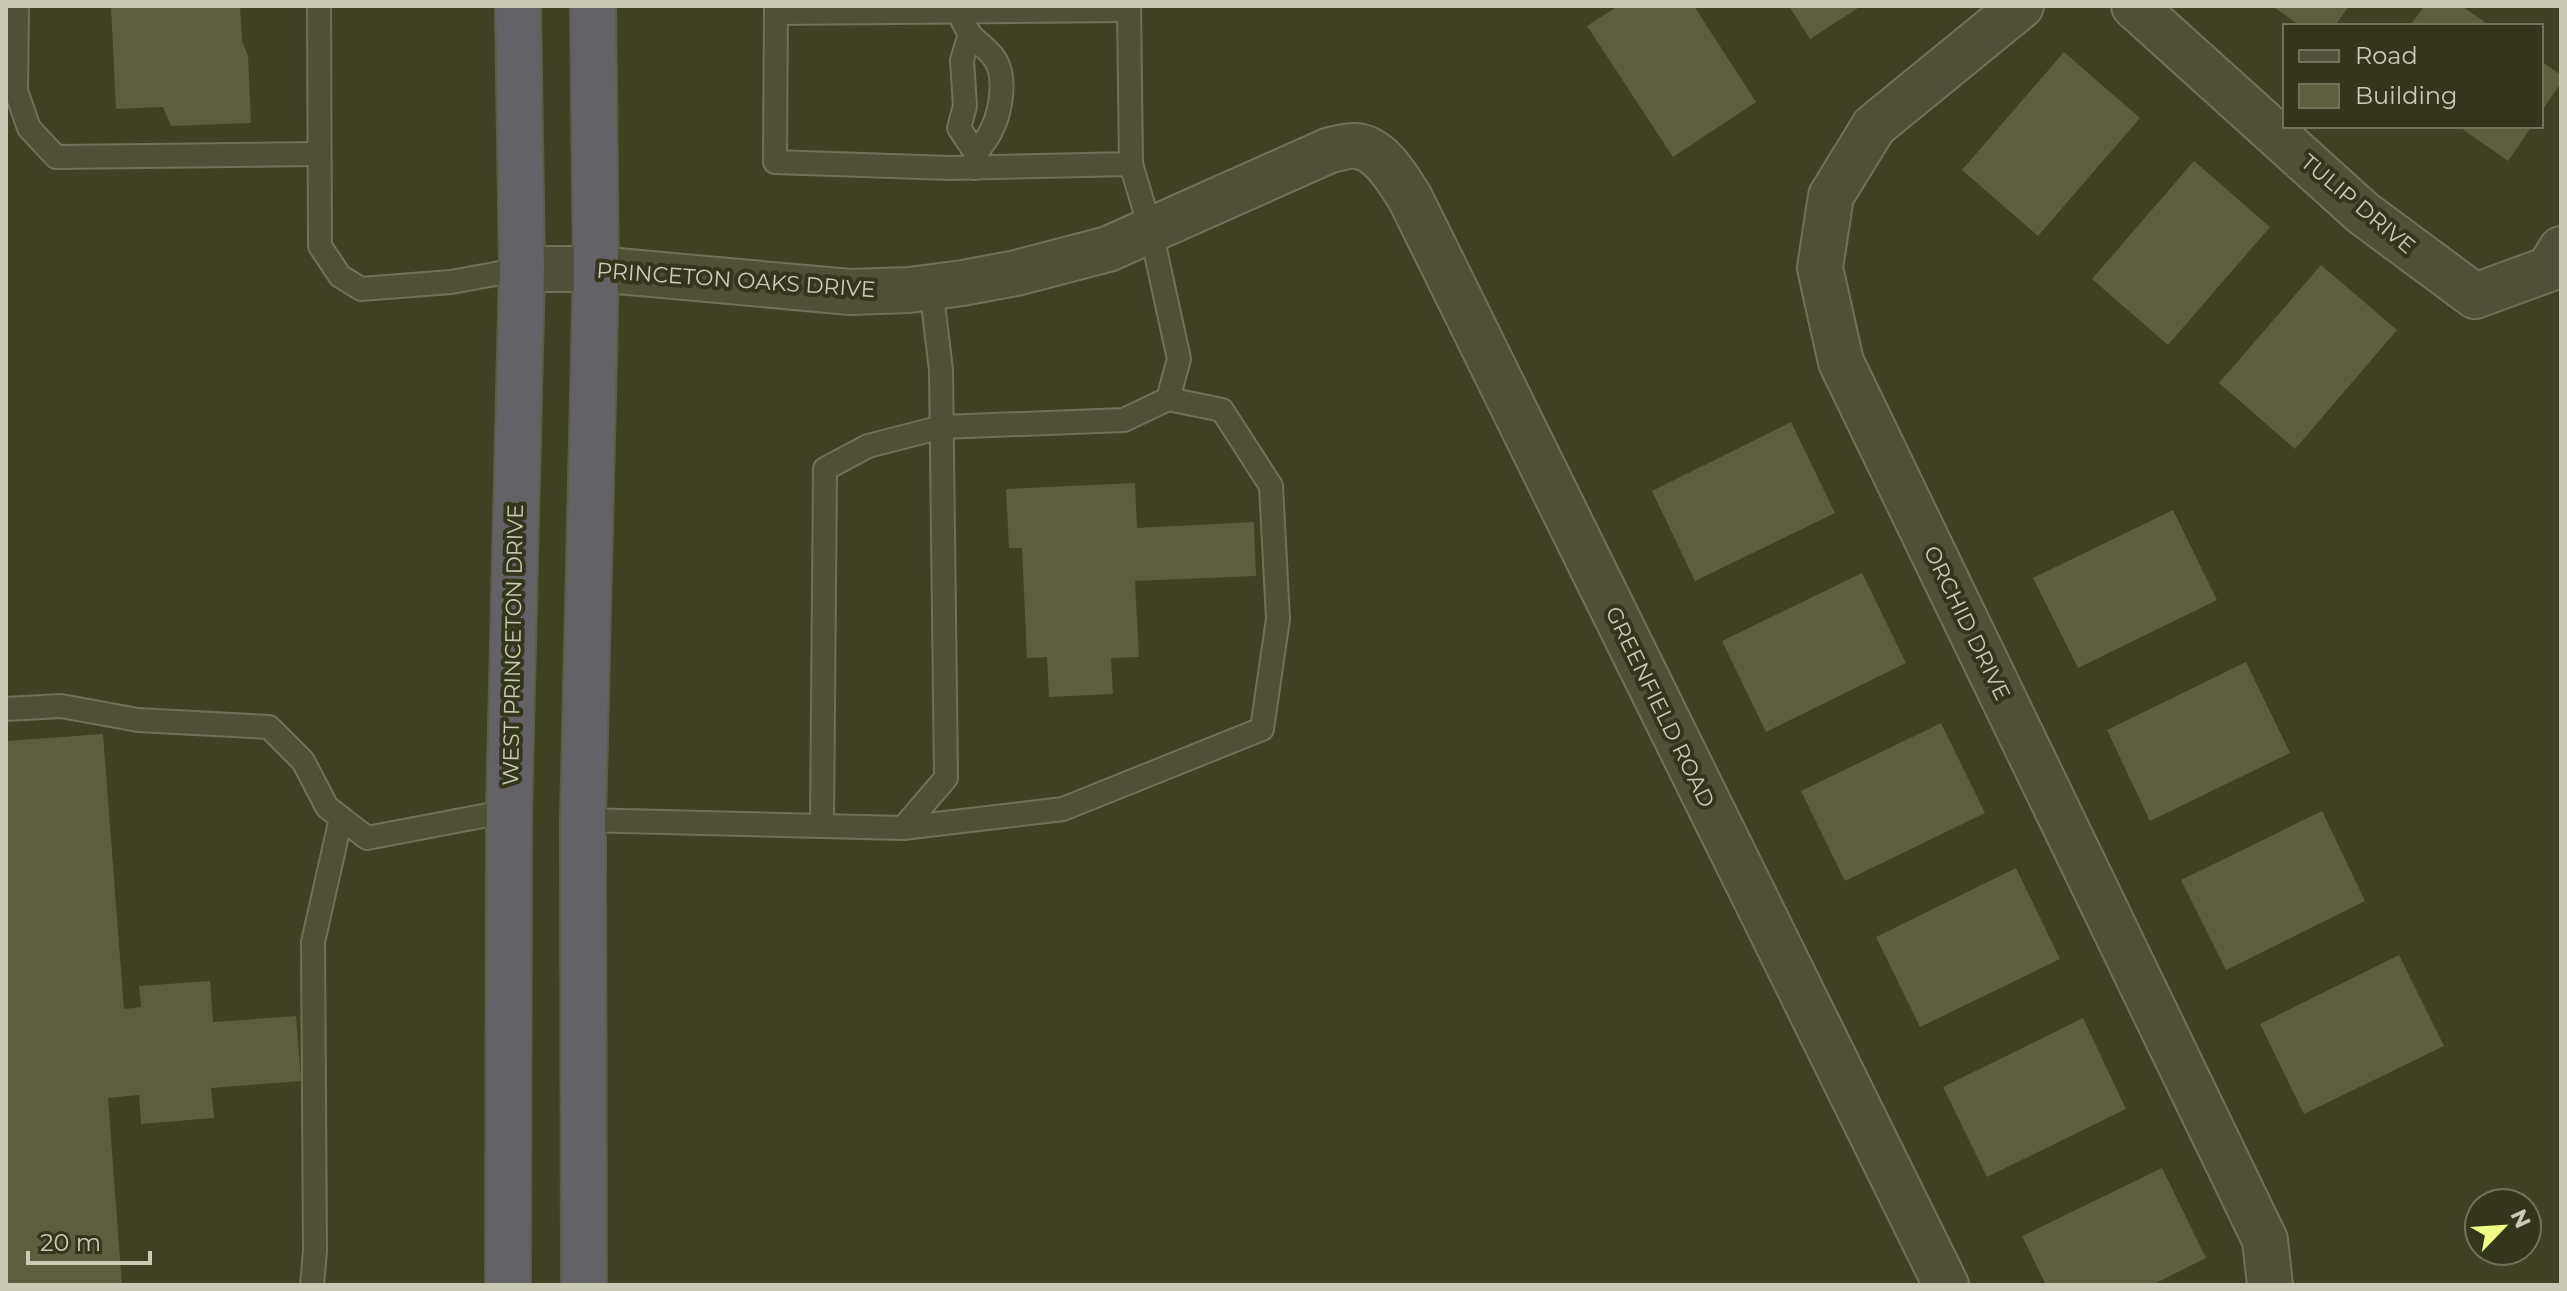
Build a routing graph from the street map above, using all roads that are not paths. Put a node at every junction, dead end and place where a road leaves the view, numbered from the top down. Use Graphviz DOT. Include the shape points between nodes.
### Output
graph roads {
  1 [pos="17,6"];
  2 [pos="319,6"];
  3 [pos="518,6"];
  4 [pos="593,6"];
  5 [pos="2021,6"];
  6 [pos="2134,6"];
  7 [pos="1129,8"];
  8 [pos="776,10"];
  9 [pos="958,10"];
  10 [pos="970,34"];
  11 [pos="1357,145"];
  12 [pos="319,154"];
  13 [pos="974,160"];
  14 [pos="1131,164"];
  15 [pos="1151,231"];
  16 [pos="2561,249"];
  17 [pos="522,269"];
  18 [pos="596,269"];
  19 [pos="931,287"];
  20 [pos="1168,399"];
  21 [pos="942,427"];
  22 [pos="6,709"];
  23 [pos="509,811"];
  24 [pos="341,818"];
  25 [pos="583,820"];
  26 [pos="822,826"];
  27 [pos="903,828"];
  28 [pos="312,1285"];
  29 [pos="508,1285"];
  30 [pos="584,1285"];
  31 [pos="1946,1285"];
  32 [pos="2270,1285"];
  1 -- 12 [label="lane" via="16,91 29,128 56,157"];
  2 -- 12 [label="lane"];
  3 -- 17 [label="highway, WEST PRINCETON DRIVE"];
  4 -- 18 [label="highway"];
  5 -- 32 [label="street, ORCHID DRIVE" via="1874,126 1831,196 1820,268 1841,362 2265,1240"];
  6 -- 16 [label="street, TULIP DRIVE" via="2363,213 2475,296 2549,269"];
  7 -- 9 [label="lane"];
  7 -- 14 [label="lane"];
  8 -- 9 [label="lane"];
  8 -- 13 [label="lane" via="775,162"];
  9 -- 10 [label="lane"];
  10 -- 13 [label="lane" via="962,60 965,106 959,128"];
  10 -- 13 [label="lane" via="998,63 1001,89 992,130"];
  11 -- 15 [label="street, PRINCETON OAKS DRIVE" via="1303,161"];
  11 -- 31 [label="street, GREENFIELD ROAD" via="1393,171 1410,198"];
  12 -- 17 [label="lane" via="320,246 340,276 361,289 451,282"];
  13 -- 14 [label="lane"];
  14 -- 15 [label="lane"];
  15 -- 19 [label="street, PRINCETON OAKS DRIVE" via="1065,261"];
  15 -- 20 [label="lane" via="1179,359"];
  17 -- 18 [label="street, PRINCETON OAKS DRIVE"];
  17 -- 23 [label="highway, WEST PRINCETON DRIVE"];
  18 -- 19 [label="street, PRINCETON OAKS DRIVE" via="850,292"];
  18 -- 25 [label="highway"];
  19 -- 21 [label="lane"];
  20 -- 21 [label="lane" via="1124,420"];
  20 -- 27 [label="lane" via="1222,410 1271,486 1278,619 1262,729 1063,809"];
  21 -- 26 [label="lane" via="868,446 825,469"];
  21 -- 27 [label="lane" via="946,778"];
  22 -- 24 [label="lane" via="61,706 138,720 269,727 303,761 327,807"];
  23 -- 24 [label="lane" via="367,838"];
  23 -- 29 [label="highway, WEST PRINCETON DRIVE"];
  24 -- 28 [label="lane" via="313,942"];
  25 -- 26 [label="lane"];
  25 -- 30 [label="highway"];
  26 -- 27 [label="lane"];
}
